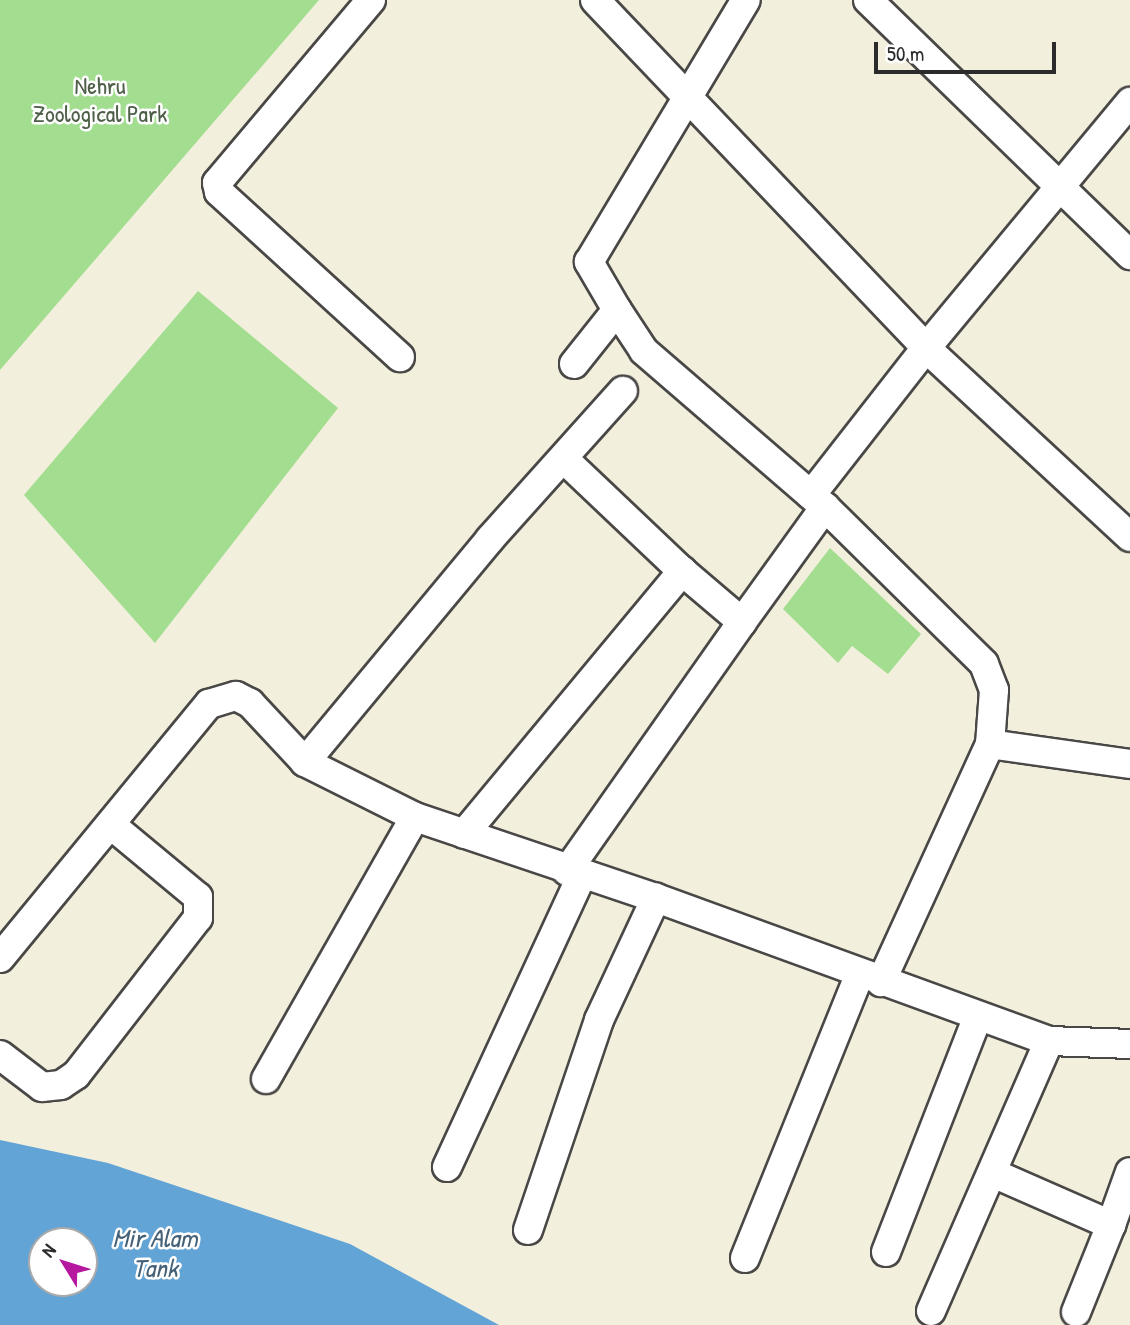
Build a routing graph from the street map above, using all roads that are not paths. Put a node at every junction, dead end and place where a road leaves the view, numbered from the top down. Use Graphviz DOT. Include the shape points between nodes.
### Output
graph roads {
  1 [pos="371,0"];
  2 [pos="595,0"];
  3 [pos="746,0"];
  4 [pos="868,0"];
  5 [pos="689,99"];
  6 [pos="1130,102"];
  7 [pos="1059,188"];
  8 [pos="1130,255"];
  9 [pos="617,310"];
  10 [pos="926,348"];
  11 [pos="400,357"];
  12 [pos="574,364"];
  13 [pos="623,391"];
  14 [pos="564,459"];
  15 [pos="818,501"];
  16 [pos="1130,537"];
  17 [pos="682,571"];
  18 [pos="742,622"];
  19 [pos="990,744"];
  20 [pos="305,762"];
  21 [pos="1130,764"];
  22 [pos="415,817"];
  23 [pos="110,824"];
  24 [pos="464,834"];
  25 [pos="574,873"];
  26 [pos="656,898"];
  27 [pos="0,958"];
  28 [pos="871,978"];
  29 [pos="978,1016"];
  30 [pos="1049,1041"];
  31 [pos="1130,1044"];
  32 [pos="0,1055"];
  33 [pos="266,1079"];
  34 [pos="447,1167"];
  35 [pos="1130,1172"];
  36 [pos="995,1174"];
  37 [pos="1111,1225"];
  38 [pos="528,1230"];
  39 [pos="886,1252"];
  40 [pos="745,1258"];
  41 [pos="931,1311"];
  42 [pos="1076,1312"];
  1 -- 11 [label="street" via="217,183 219,192"];
  2 -- 5 [label="street"];
  3 -- 5 [label="street"];
  4 -- 7 [label="street"];
  5 -- 9 [label="street" via="589,262"];
  5 -- 10 [label="street"];
  6 -- 7 [label="street"];
  7 -- 8 [label="street"];
  7 -- 10 [label="street"];
  9 -- 12 [label="street"];
  9 -- 15 [label="street" via="644,351"];
  10 -- 15 [label="street"];
  10 -- 16 [label="street"];
  13 -- 14 [label="street"];
  14 -- 17 [label="street"];
  14 -- 20 [label="street" via="490,539"];
  15 -- 18 [label="street"];
  15 -- 19 [label="street" via="984,664 994,690"];
  17 -- 18 [label="street"];
  17 -- 24 [label="street"];
  18 -- 25 [label="street"];
  19 -- 21 [label="street"];
  19 -- 28 [label="street"];
  20 -- 22 [label="street"];
  20 -- 23 [label="street" via="250,703 223,697 209,704"];
  22 -- 24 [label="street"];
  22 -- 33 [label="street"];
  23 -- 27 [label="street"];
  23 -- 32 [label="street" via="198,897 198,918 69,1080 42,1087"];
  24 -- 25 [label="street"];
  25 -- 26 [label="street"];
  25 -- 34 [label="street"];
  26 -- 28 [label="street"];
  26 -- 38 [label="street" via="598,1020"];
  28 -- 29 [label="street"];
  28 -- 40 [label="street"];
  29 -- 30 [label="street"];
  29 -- 39 [label="street"];
  30 -- 31 [label="street"];
  30 -- 36 [label="street"];
  35 -- 37 [label="street"];
  36 -- 37 [label="street"];
  36 -- 41 [label="street"];
  37 -- 42 [label="street"];
}
